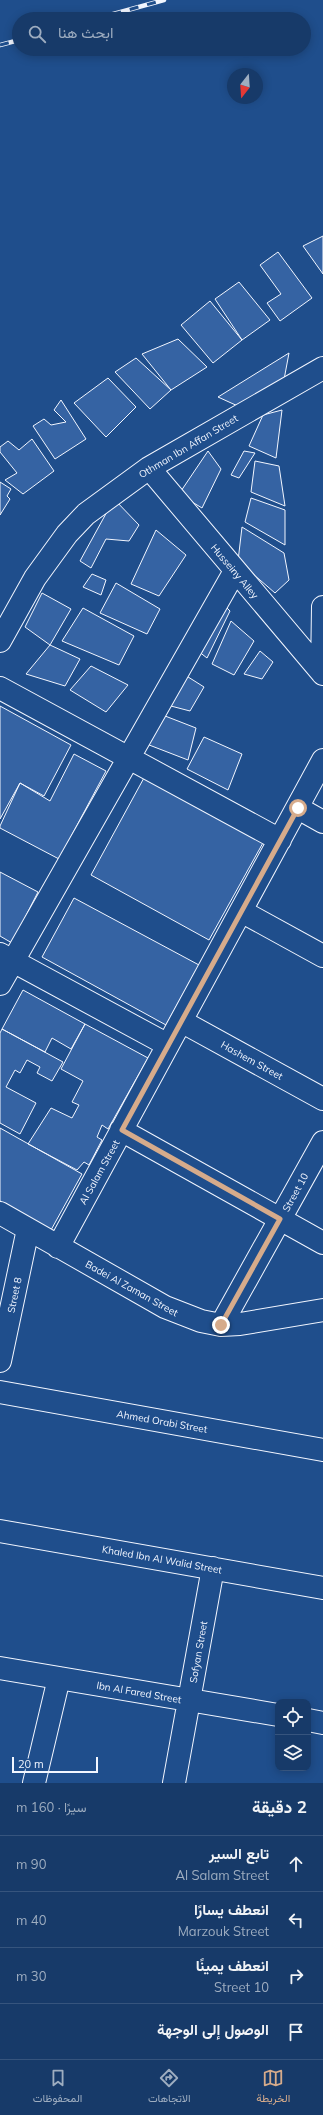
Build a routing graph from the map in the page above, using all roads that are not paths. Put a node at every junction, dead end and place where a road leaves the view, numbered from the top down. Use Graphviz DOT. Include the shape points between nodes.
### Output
graph roads {
  1 [pos="323,368"];
  2 [pos="149,468"];
  3 [pos="235,571"];
  4 [pos="323,607"];
  5 [pos="0,641"];
  6 [pos="323,674"];
  7 [pos="0,688"];
  8 [pos="129,758"];
  9 [pos="323,760"];
  10 [pos="298,808"];
  11 [pos="323,822"];
  12 [pos="280,840"];
  13 [pos="241,911"];
  14 [pos="323,956"];
  15 [pos="6,957"];
  16 [pos="0,984"];
  17 [pos="181,1021"];
  18 [pos="168,1046"];
  19 [pos="323,1099"];
  20 [pos="122,1130"];
  21 [pos="323,1142"];
  22 [pos="0,1213"];
  23 [pos="280,1219"];
  24 [pos="28,1229"];
  25 [pos="323,1243"];
  26 [pos="58,1247"];
  27 [pos="323,1310"];
  28 [pos="4,1324"];
  29 [pos="221,1325"];
  30 [pos="0,1361"];
  31 [pos="0,1392"];
  32 [pos="323,1450"];
  33 [pos="0,1531"];
  34 [pos="213,1568"];
  35 [pos="323,1588"];
  36 [pos="0,1668"];
  37 [pos="59,1678"];
  38 [pos="189,1700"];
  39 [pos="275,1714"];
  40 [pos="311,1721"];
  41 [pos="323,1723"];
  42 [pos="34,1783"];
  43 [pos="174,1783"];
  1 -- 2 [label="street, Othman Ibn Affan Street"];
  2 -- 3 [label="street, Husseiny Alley"];
  2 -- 5 [label="street, Othman Ibn Affan Street" via="86,514 68,534 34,578"];
  3 -- 6 [label="street, Husseiny Alley"];
  3 -- 8 [label="street"];
  4 -- 6 [label="street"];
  7 -- 8 [label="street"];
  8 -- 12 [label="street"];
  8 -- 15 [label="street"];
  9 -- 10 [label="street, Al Salam Street"];
  10 -- 11 [label="street"];
  10 -- 12 [label="street, Al Salam Street"];
  12 -- 13 [label="street, Al Salam Street"];
  13 -- 14 [label="street"];
  13 -- 17 [label="street, Al Salam Street"];
  15 -- 16 [label="street"];
  15 -- 18 [label="street"];
  17 -- 18 [label="street, Al Salam Street"];
  17 -- 19 [label="street, Hashem Street"];
  18 -- 20 [label="street, Al Salam Street"];
  20 -- 23 [label="street"];
  20 -- 26 [label="street, Al Salam Street"];
  21 -- 23 [label="street, Street 10"];
  22 -- 24 [label="street, Badei Al Zaman Street"];
  23 -- 25 [label="street"];
  23 -- 29 [label="street, Street 10"];
  24 -- 26 [label="street, Badei Al Zaman Street"];
  24 -- 28 [label="street, Street 8"];
  26 -- 29 [label="street, Badei Al Zaman Street" via="165,1307 182,1315"];
  27 -- 29 [label="street, Badei Al Zaman Street"];
  28 -- 30 [label="street, Street 8"];
  31 -- 32 [label="street, Ahmed Orabi Street"];
  33 -- 34 [label="street, Khaled Ibn Al Walid Street"];
  34 -- 35 [label="street, Khaled Ibn Al Walid Street"];
  34 -- 38 [label="street, Sofyan Street"];
  36 -- 37 [label="street, Ibn Al Fared Street"];
  37 -- 38 [label="street, Ibn Al Fared Street"];
  37 -- 42 [label="street"];
  38 -- 39 [label="street, Ibn Al Fared Street"];
  38 -- 43 [label="street, Sofyan Street"];
  40 -- 41 [label="street"];
}
